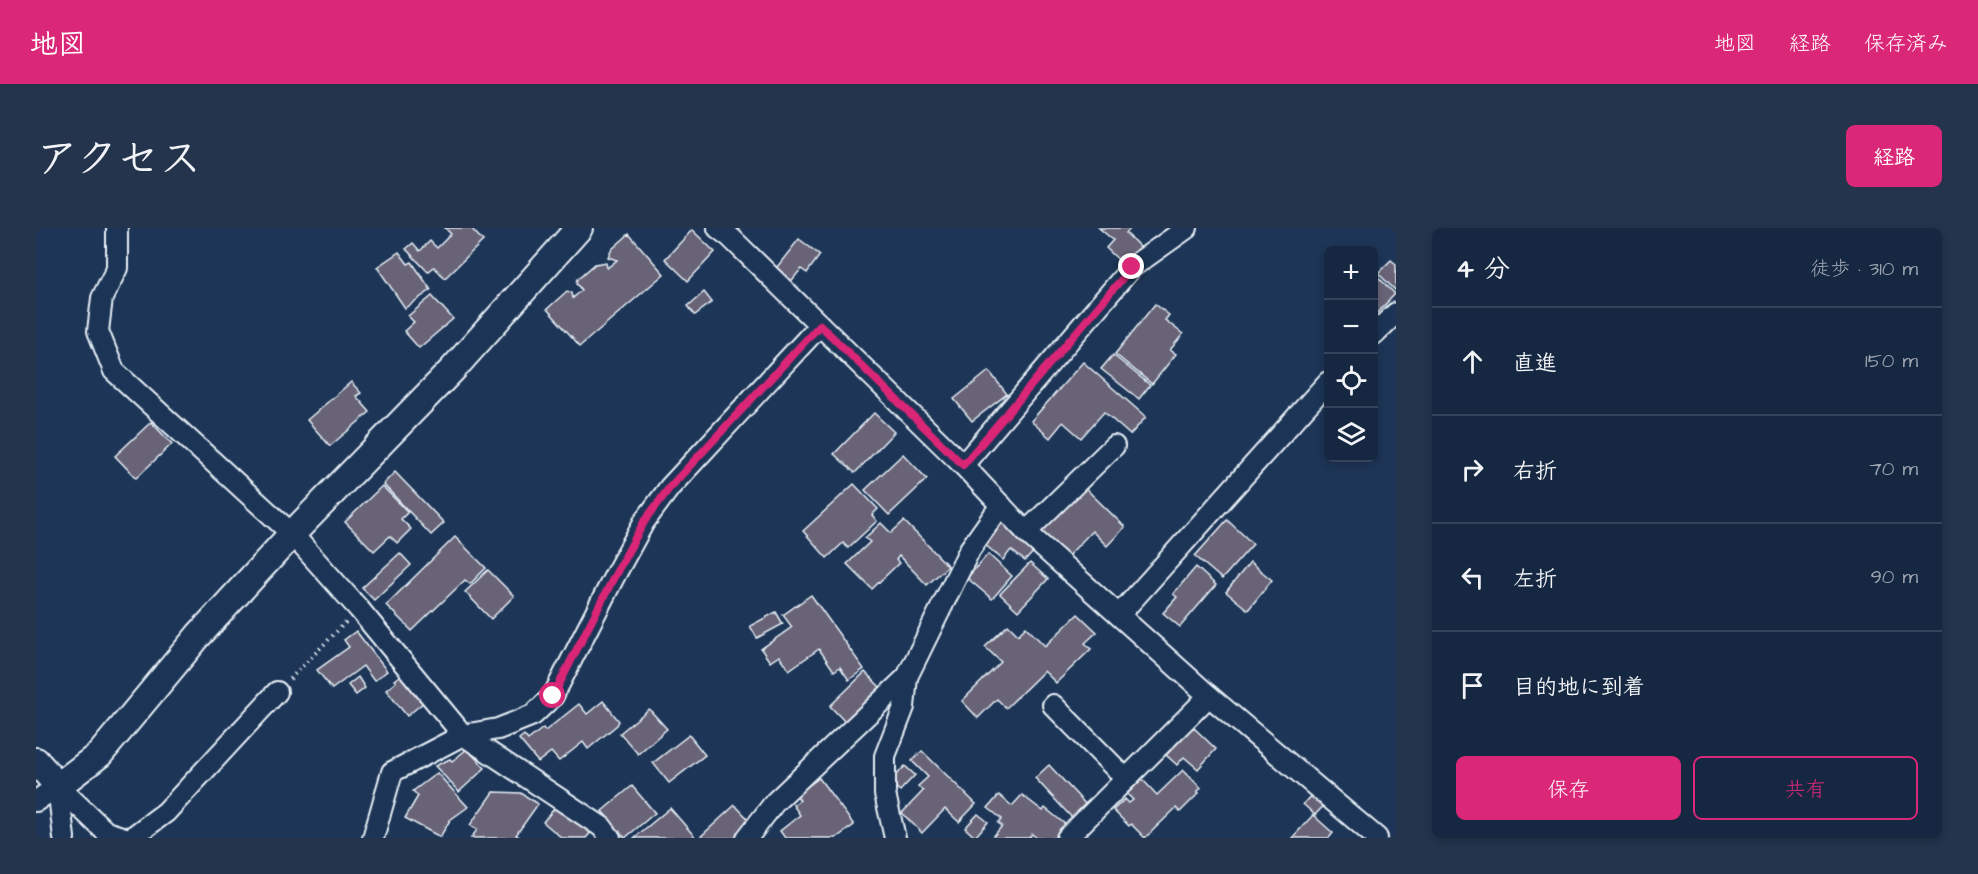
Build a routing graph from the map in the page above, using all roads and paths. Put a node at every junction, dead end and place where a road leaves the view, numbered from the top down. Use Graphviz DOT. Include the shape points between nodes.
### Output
graph roads {
  1 [pos="117,228"];
  2 [pos="579,228"];
  3 [pos="718,228"];
  4 [pos="1187,228"];
  5 [pos="1396,313"];
  6 [pos="820,325"];
  7 [pos="1378,330"];
  8 [pos="1324,388"];
  9 [pos="1114,446"];
  10 [pos="963,465"];
  11 [pos="1001,505"];
  12 [pos="1026,532"];
  13 [pos="291,534"];
  14 [pos="359,609"];
  15 [pos="1119,615"];
  16 [pos="907,677"];
  17 [pos="277,692"];
  18 [pos="1209,696"];
  19 [pos="1053,705"];
  20 [pos="463,735"];
  21 [pos="36,761"];
  22 [pos="36,768"];
  23 [pos="1125,778"];
  24 [pos="57,786"];
  25 [pos="36,801"];
  26 [pos="101,835"];
  27 [pos="64,838"];
  28 [pos="125,838"];
  29 [pos="131,838"];
  30 [pos="373,838"];
  31 [pos="610,838"];
  32 [pos="747,838"];
  33 [pos="895,838"];
  34 [pos="1067,838"];
  35 [pos="1377,838"];
  1 -- 13 [label="street" via="117,268 102,298 98,331 114,371"];
  2 -- 13 [label="street" via="453,369"];
  3 -- 6 [label="street"];
  4 -- 10 [label="street" via="1132,267"];
  5 -- 7 [label="street"];
  6 -- 10 [label="street"];
  6 -- 20 [label="street" via="670,487 644,522 553,696 533,715 498,729"];
  8 -- 15 [label="street"];
  9 -- 12 [label="street"];
  10 -- 11 [label="street"];
  11 -- 12 [label="street"];
  11 -- 16 [label="street" via="970,549"];
  12 -- 15 [label="street"];
  13 -- 14 [label="street"];
  13 -- 24 [label="street" via="199,635 100,754"];
  14 -- 17 [label="path"];
  14 -- 20 [label="street"];
  15 -- 18 [label="street"];
  16 -- 32 [label="street" via="775,802"];
  16 -- 33 [label="street" via="904,707 885,756 885,794"];
  17 -- 29 [label="street" via="166,812"];
  18 -- 23 [label="street"];
  18 -- 35 [label="street"];
  19 -- 23 [label="street"];
  20 -- 30 [label="street" via="392,772"];
  20 -- 31 [label="street" via="602,827"];
  21 -- 24 [label="street"];
  22 -- 24 [label="street"];
  23 -- 34 [label="street"];
  24 -- 25 [label="street"];
  24 -- 26 [label="street"];
  24 -- 27 [label="street"];
  26 -- 28 [label="street"];
}
